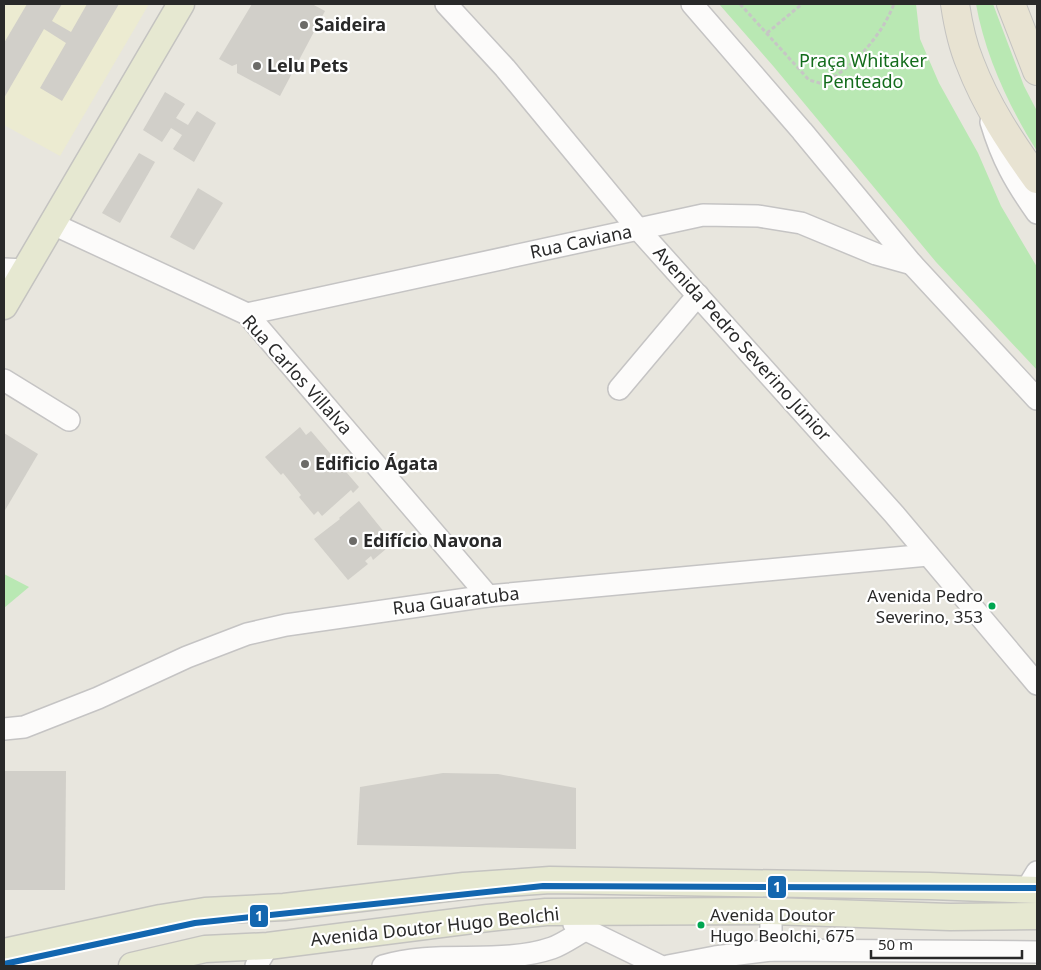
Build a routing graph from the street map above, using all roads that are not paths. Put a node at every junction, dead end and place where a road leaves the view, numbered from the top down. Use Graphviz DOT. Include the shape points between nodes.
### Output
graph roads {
  1 [pos="181,4"];
  2 [pos="446,4"];
  3 [pos="692,4"];
  4 [pos="955,4"];
  5 [pos="1011,4"];
  6 [pos="1037,71"];
  7 [pos="981,90"];
  8 [pos="1037,178"];
  9 [pos="1037,213"];
  10 [pos="53,224"];
  11 [pos="638,229"];
  12 [pos="912,264"];
  13 [pos="14,269"];
  14 [pos="698,295"];
  15 [pos="4,306"];
  16 [pos="247,314"];
  17 [pos="4,380"];
  18 [pos="619,388"];
  19 [pos="1037,399"];
  20 [pos="69,420"];
  21 [pos="928,555"];
  22 [pos="488,596"];
  23 [pos="1037,684"];
  24 [pos="4,729"];
  25 [pos="1034,884"];
  26 [pos="392,894"];
  27 [pos="771,911"];
  28 [pos="546,912"];
  29 [pos="906,914"];
  30 [pos="1037,916"];
  31 [pos="585,930"];
  32 [pos="771,950"];
  33 [pos="4,952"];
  34 [pos="1037,952"];
  35 [pos="266,959"];
  36 [pos="132,966"];
  37 [pos="383,966"];
  38 [pos="660,966"];
  39 [pos="668,966"];
  1 -- 10 [label="main road"];
  2 -- 11 [label="street, Avenida Pedro Severino Júnior" via="505,68"];
  3 -- 12 [label="street"];
  4 -- 7 [label="highway" via="969,61"];
  5 -- 6 [label="highway"];
  7 -- 8 [label="highway" via="1016,150"];
  7 -- 9 [label="street" via="1003,159"];
  10 -- 13 [label="main road"];
  10 -- 16 [label="street, Rua Carlos Villalva"];
  11 -- 12 [label="street, Rua Caviana" via="703,215 758,216 801,223 876,254"];
  11 -- 14 [label="street, Avenida Pedro Severino Júnior"];
  11 -- 16 [label="street, Rua Caviana"];
  12 -- 19 [label="street"];
  13 -- 15 [label="main road"];
  14 -- 18 [label="street"];
  14 -- 21 [label="street, Avenida Pedro Severino Júnior"];
  16 -- 22 [label="street, Rua Carlos Villalva"];
  17 -- 20 [label="street"];
  21 -- 22 [label="street, Rua Guaratuba"];
  21 -- 23 [label="street, Avenida Pedro Severino Júnior"];
  22 -- 24 [label="street, Rua Guaratuba" via="286,625 247,634 24,727"];
  25 -- 26 [label="main road, Avenida Doutor Hugo Beolchi" via="920,886 550,880"];
  25 -- 29 [label="main road" via="1002,909"];
  26 -- 33 [label="main road, Avenida Doutor Hugo Beolchi" via="161,918"];
  26 -- 35 [label="main road" via="287,923 273,934"];
  27 -- 28 [label="main road, Avenida Doutor Hugo Beolchi"];
  27 -- 29 [label="main road, Avenida Doutor Hugo Beolchi"];
  27 -- 32 [label="street"];
  28 -- 31 [label="street"];
  28 -- 35 [label="main road, Avenida Doutor Hugo Beolchi" via="478,919"];
  29 -- 30 [label="main road, Avenida Doutor Hugo Beolchi"];
  31 -- 37 [label="street, Avenida Doutor Hugo Beolchi" via="542,951 423,959"];
  31 -- 38 [label="street"];
  32 -- 34 [label="street"];
  32 -- 39 [label="street" via="715,956"];
  35 -- 36 [label="main road, Avenida Doutor Hugo Beolchi" via="205,949"];
}
